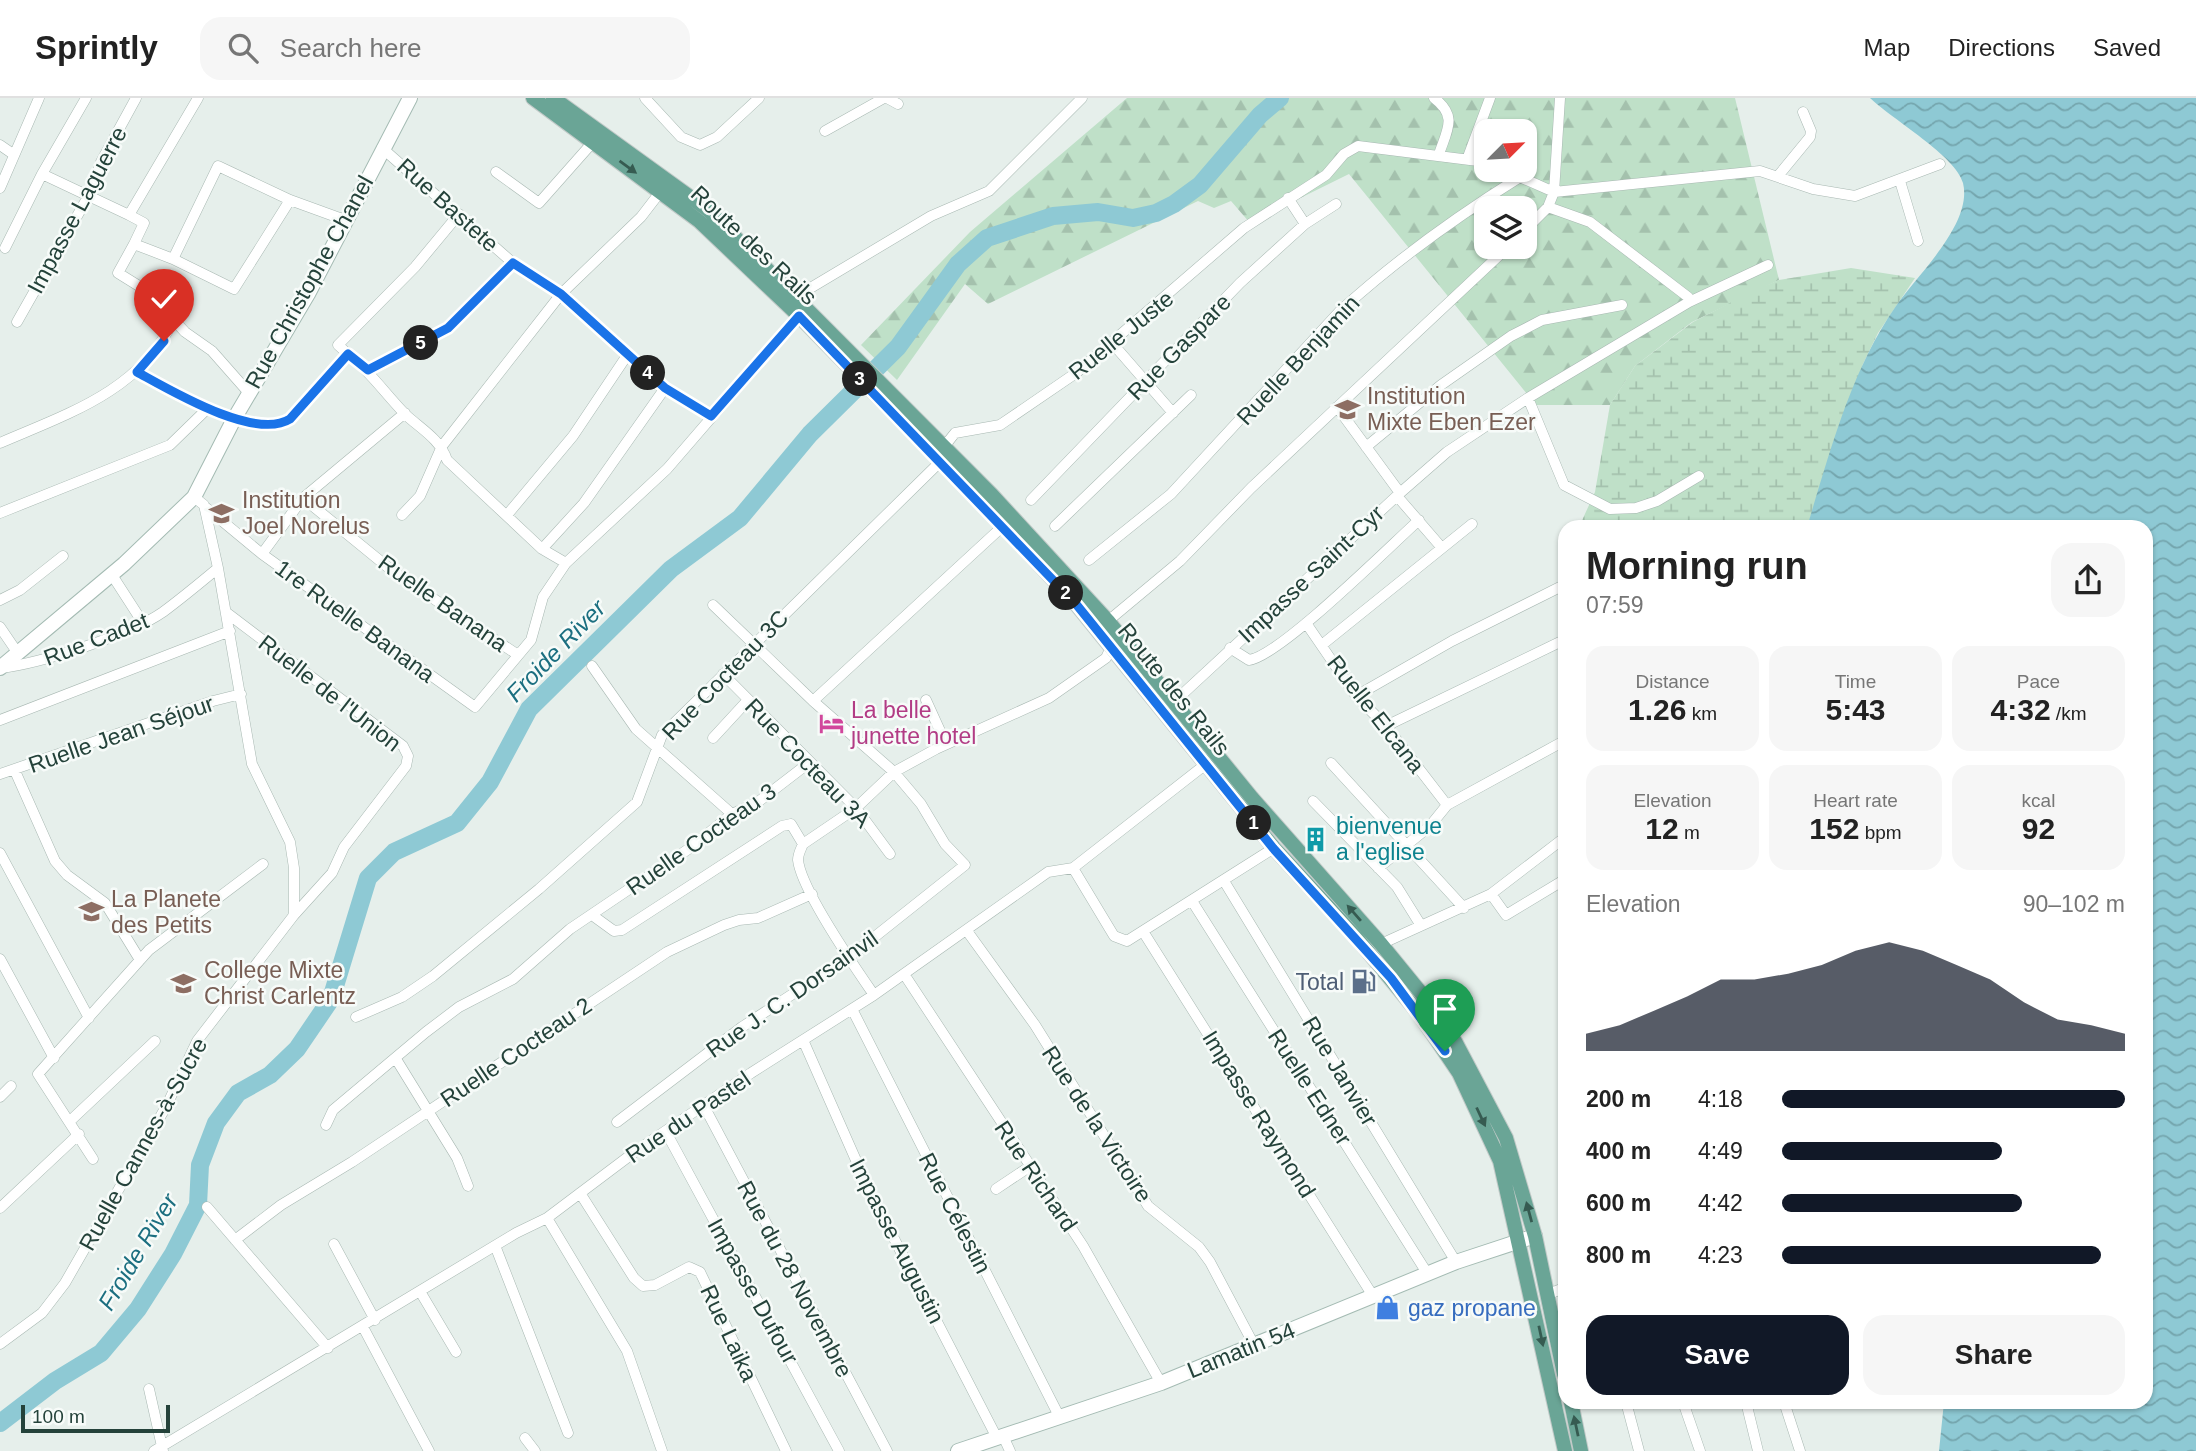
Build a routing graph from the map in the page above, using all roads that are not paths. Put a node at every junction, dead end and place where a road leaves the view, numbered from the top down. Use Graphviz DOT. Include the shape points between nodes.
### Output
graph roads {
  1 [pos="39,98"];
  2 [pos="86,98"];
  3 [pos="136,98"];
  4 [pos="198,98"];
  5 [pos="409,98"];
  6 [pos="533,98"];
  7 [pos="553,98"];
  8 [pos="645,98"];
  9 [pos="759,98"];
  10 [pos="885,98"];
  11 [pos="1082,98"];
  12 [pos="1434,98"];
  13 [pos="1490,98"];
  14 [pos="1560,98"];
  15 [pos="898,104"];
  16 [pos="1803,112"];
  17 [pos="825,131"];
  18 [pos="593,142"];
  19 [pos="0,145"];
  20 [pos="382,148"];
  21 [pos="13,154"];
  22 [pos="1439,154"];
  23 [pos="1468,157"];
  24 [pos="1474,159"];
  25 [pos="1940,164"];
  26 [pos="496,172"];
  27 [pos="42,174"];
  28 [pos="1778,176"];
  29 [pos="1900,181"];
  30 [pos="1512,182"];
  31 [pos="1531,182"];
  32 [pos="0,188"];
  33 [pos="661,191"];
  34 [pos="1554,192"];
  35 [pos="89,195"];
  36 [pos="1288,198"];
  37 [pos="290,200"];
  38 [pos="1336,204"];
  39 [pos="1548,207"];
  40 [pos="459,214"];
  41 [pos="129,215"];
  42 [pos="1537,218"];
  43 [pos="345,220"];
  44 [pos="1305,224"];
  45 [pos="1918,242"];
  46 [pos="134,244"];
  47 [pos="5,248"];
  48 [pos="173,259"];
  49 [pos="1495,259"];
  50 [pos="513,263"];
  51 [pos="1768,265"];
  52 [pos="561,294"];
  53 [pos="797,296"];
  54 [pos="1689,302"];
  55 [pos="1622,305"];
  56 [pos="799,316"];
  57 [pos="173,321"];
  58 [pos="17,322"];
  59 [pos="824,333"];
  60 [pos="1113,344"];
  61 [pos="348,354"];
  62 [pos="628,354"];
  63 [pos="368,370"];
  64 [pos="137,372"];
  65 [pos="1144,382"];
  66 [pos="665,388"];
  67 [pos="248,393"];
  68 [pos="1191,395"];
  69 [pos="1528,398"];
  70 [pos="1337,407"];
  71 [pos="207,409"];
  72 [pos="405,413"];
  73 [pos="1173,413"];
  74 [pos="711,416"];
  75 [pos="234,419"];
  76 [pos="0,443"];
  77 [pos="442,446"];
  78 [pos="1366,447"];
  79 [pos="942,455"];
  80 [pos="1699,476"];
  81 [pos="1399,494"];
  82 [pos="303,498"];
  83 [pos="1031,500"];
  84 [pos="199,501"];
  85 [pos="0,513"];
  86 [pos="402,515"];
  87 [pos="507,515"];
  88 [pos="1419,520"];
  89 [pos="1472,524"];
  90 [pos="1003,526"];
  91 [pos="1055,526"];
  92 [pos="1442,548"];
  93 [pos="542,550"];
  94 [pos="262,554"];
  95 [pos="64,556"];
  96 [pos="1089,560"];
  97 [pos="566,563"];
  98 [pos="218,568"];
  99 [pos="112,575"];
  100 [pos="1558,588"];
  101 [pos="0,600"];
  102 [pos="713,605"];
  103 [pos="227,613"];
  104 [pos="1108,621"];
  105 [pos="1306,623"];
  106 [pos="143,624"];
  107 [pos="0,627"];
  108 [pos="230,631"];
  109 [pos="1558,643"];
  110 [pos="754,644"];
  111 [pos="1323,644"];
  112 [pos="1111,647"];
  113 [pos="1230,648"];
  114 [pos="18,652"];
  115 [pos="517,655"];
  116 [pos="592,666"];
  117 [pos="0,668"];
  118 [pos="723,674"];
  119 [pos="241,694"];
  120 [pos="1356,696"];
  121 [pos="748,700"];
  122 [pos="926,700"];
  123 [pos="813,701"];
  124 [pos="1175,701"];
  125 [pos="0,720"];
  126 [pos="1386,726"];
  127 [pos="713,738"];
  128 [pos="946,744"];
  129 [pos="1558,744"];
  130 [pos="657,747"];
  131 [pos="810,762"];
  132 [pos="1331,763"];
  133 [pos="1206,764"];
  134 [pos="15,771"];
  135 [pos="894,772"];
  136 [pos="0,774"];
  137 [pos="1313,801"];
  138 [pos="1447,805"];
  139 [pos="856,808"];
  140 [pos="732,814"];
  141 [pos="1558,843"];
  142 [pos="803,844"];
  143 [pos="1406,845"];
  144 [pos="1273,848"];
  145 [pos="0,853"];
  146 [pos="890,854"];
  147 [pos="263,863"];
  148 [pos="1073,868"];
  149 [pos="1378,868"];
  150 [pos="1224,881"];
  151 [pos="1558,884"];
  152 [pos="812,894"];
  153 [pos="1490,894"];
  154 [pos="1192,901"];
  155 [pos="1464,908"];
  156 [pos="294,915"];
  157 [pos="592,915"];
  158 [pos="1420,924"];
  159 [pos="967,931"];
  160 [pos="1144,933"];
  161 [pos="1381,944"];
  162 [pos="848,958"];
  163 [pos="0,959"];
  164 [pos="140,960"];
  165 [pos="904,974"];
  166 [pos="874,995"];
  167 [pos="852,1009"];
  168 [pos="356,1017"];
  169 [pos="89,1018"];
  170 [pos="803,1040"];
  171 [pos="155,1041"];
  172 [pos="54,1058"];
  173 [pos="396,1059"];
  174 [pos="11,1086"];
  175 [pos="0,1097"];
  176 [pos="704,1107"];
  177 [pos="428,1111"];
  178 [pos="70,1121"];
  179 [pos="617,1122"];
  180 [pos="326,1125"];
  181 [pos="666,1132"];
  182 [pos="79,1134"];
  183 [pos="93,1159"];
  184 [pos="1028,1167"];
  185 [pos="468,1186"];
  186 [pos="996,1189"];
  187 [pos="580,1193"];
  188 [pos="207,1207"];
  189 [pos="0,1208"];
  190 [pos="547,1218"];
  191 [pos="1535,1236"];
  192 [pos="235,1240"];
  193 [pos="1520,1241"];
  194 [pos="334,1244"];
  195 [pos="496,1248"];
  196 [pos="1456,1262"];
  197 [pos="1427,1273"];
  198 [pos="1558,1290"];
  199 [pos="421,1293"];
  200 [pos="1546,1295"];
  201 [pos="1373,1296"];
  202 [pos="375,1320"];
  203 [pos="363,1327"];
  204 [pos="0,1344"];
  205 [pos="1254,1345"];
  206 [pos="328,1348"];
  207 [pos="1558,1348"];
  208 [pos="456,1352"];
  209 [pos="1161,1383"];
  210 [pos="149,1389"];
  211 [pos="1572,1409"];
  212 [pos="1628,1409"];
  213 [pos="1685,1409"];
  214 [pos="1748,1409"];
  215 [pos="1786,1409"];
  216 [pos="1059,1416"];
  217 [pos="568,1433"];
  218 [pos="1000,1437"];
  219 [pos="526,1438"];
  220 [pos="160,1449"];
  221 [pos="429,1451"];
  222 [pos="535,1451"];
  223 [pos="662,1451"];
  224 [pos="786,1451"];
  225 [pos="839,1451"];
  226 [pos="887,1451"];
  227 [pos="958,1451"];
  228 [pos="1010,1451"];
  229 [pos="1565,1451"];
  230 [pos="1581,1451"];
  231 [pos="1639,1451"];
  232 [pos="1699,1451"];
  233 [pos="1758,1451"];
  234 [pos="1800,1451"];
  1 -- 21 [label="street"];
  2 -- 27 [label="street"];
  3 -- 35 [label="street, Impasse Laguerre" via="101,162"];
  4 -- 41 [label="street"];
  5 -- 20 [label="street, Rue Christophe Chanel"];
  6 -- 18 [label="main road, Route des Rails"];
  7 -- 53 [label="main road, Route des Rails" via="708,210"];
  8 -- 9 [label="street" via="681,137 700,145 717,137"];
  10 -- 15 [label="street"];
  10 -- 17 [label="street"];
  11 -- 53 [label="street" via="989,191 931,216"];
  12 -- 22 [label="street" via="1446,107 1450,120"];
  13 -- 23 [label="street"];
  14 -- 34 [label="street"];
  16 -- 28 [label="street" via="1811,134"];
  18 -- 26 [label="street" via="539,203"];
  18 -- 33 [label="main road, Route des Rails, one-way"];
  19 -- 21 [label="street"];
  20 -- 40 [label="street, Rue Bastete"];
  20 -- 43 [label="street, Rue Christophe Chanel"];
  21 -- 32 [label="street"];
  22 -- 23 [label="street, Ruelle Juste"];
  22 -- 36 [label="street, Ruelle Juste" via="1358,146 1326,175"];
  23 -- 24 [label="street, Ruelle Juste"];
  25 -- 29 [label="street"];
  27 -- 35 [label="street"];
  27 -- 47 [label="street"];
  28 -- 29 [label="street" via="1813,189 1856,196"];
  28 -- 34 [label="street" via="1760,171"];
  29 -- 45 [label="street"];
  30 -- 96 [label="street, Ruelle Benjamin" via="1450,221 1370,284 1171,495"];
  31 -- 34 [label="street"];
  33 -- 52 [label="street" via="605,255"];
  33 -- 56 [label="main road, Route des Rails" via="709,229"];
  34 -- 39 [label="street"];
  35 -- 41 [label="street"];
  35 -- 58 [label="street, Impasse Laguerre"];
  36 -- 44 [label="street"];
  36 -- 60 [label="street, Ruelle Juste" via="1244,228"];
  37 -- 43 [label="street"];
  37 -- 48 [label="street" via="234,289"];
  37 -- 48 [label="street" via="218,166"];
  38 -- 44 [label="street, Rue Gaspare"];
  39 -- 42 [label="street"];
  39 -- 54 [label="street" via="1590,222 1614,238"];
  40 -- 50 [label="street, Rue Bastete"];
  40 -- 61 [label="street" via="415,267 338,345"];
  41 -- 46 [label="street" via="144,223"];
  43 -- 67 [label="street, Rue Christophe Chanel" via="308,294"];
  44 -- 65 [label="street, Rue Gaspare"];
  46 -- 48 [label="street"];
  46 -- 57 [label="street" via="118,273 147,291"];
  49 -- 70 [label="street"];
  50 -- 52 [label="street, Rue Bastete"];
  50 -- 63 [label="street" via="448,328"];
  51 -- 54 [label="street"];
  52 -- 62 [label="street, Rue Bastete"];
  52 -- 77 [label="street"];
  53 -- 59 [label="main road, Route des Rails"];
  54 -- 69 [label="street"];
  55 -- 78 [label="street" via="1542,320 1511,336 1441,385"];
  56 -- 59 [label="main road, Route des Rails"];
  56 -- 74 [label="street"];
  57 -- 64 [label="street" via="164,341"];
  57 -- 67 [label="street" via="212,351"];
  59 -- 79 [label="main road, Route des Rails"];
  60 -- 65 [label="street"];
  60 -- 79 [label="street, Ruelle Juste" via="1014,417 993,428 955,433"];
  61 -- 63 [label="street"];
  61 -- 75 [label="street" via="281,425"];
  62 -- 66 [label="street, Rue Bastete"];
  62 -- 87 [label="street" via="573,436"];
  63 -- 72 [label="street"];
  64 -- 71 [label="street"];
  64 -- 76 [label="street" via="88,404"];
  65 -- 73 [label="street"];
  65 -- 83 [label="street, Rue Gaspare"];
  66 -- 74 [label="street, Rue Bastete"];
  66 -- 93 [label="street" via="584,503"];
  67 -- 75 [label="street, Rue Christophe Chanel"];
  68 -- 73 [label="street"];
  69 -- 80 [label="street" via="1564,485 1610,509 1657,501"];
  69 -- 81 [label="street" via="1447,452"];
  70 -- 78 [label="street, Impasse Saint-Cyr"];
  70 -- 104 [label="street" via="1180,561"];
  71 -- 75 [label="street"];
  71 -- 85 [label="street" via="170,445"];
  72 -- 77 [label="street"];
  72 -- 82 [label="street"];
  73 -- 91 [label="street"];
  74 -- 97 [label="street" via="667,469"];
  75 -- 84 [label="street, Rue Christophe Chanel"];
  77 -- 86 [label="street" via="420,496"];
  77 -- 87 [label="street" via="446,460"];
  78 -- 81 [label="street, Impasse Saint-Cyr"];
  79 -- 90 [label="main road, Route des Rails"];
  79 -- 104 [label="main road, Route des Rails" via="992,495"];
  79 -- 110 [label="street, Rue Cocteau 3C"];
  81 -- 88 [label="street"];
  81 -- 113 [label="street, Impasse Saint-Cyr"];
  82 -- 94 [label="street"];
  82 -- 115 [label="street, Ruelle Banana" via="395,573"];
  84 -- 94 [label="street, 1re Ruelle Banana"];
  84 -- 98 [label="street"];
  84 -- 99 [label="street, Rue Christophe Chanel"];
  87 -- 93 [label="street"];
  88 -- 92 [label="street"];
  88 -- 105 [label="street"];
  89 -- 92 [label="street"];
  90 -- 112 [label="main road, Route des Rails"];
  90 -- 123 [label="street"];
  92 -- 111 [label="street"];
  93 -- 97 [label="street"];
  94 -- 115 [label="street, 1re Ruelle Banana" via="475,707"];
  95 -- 101 [label="street"];
  97 -- 115 [label="street" via="542,597 531,640"];
  98 -- 103 [label="street"];
  98 -- 106 [label="street, Rue Cadet"];
  99 -- 106 [label="street"];
  99 -- 114 [label="street, Rue Christophe Chanel"];
  100 -- 120 [label="street"];
  102 -- 110 [label="street"];
  103 -- 108 [label="street"];
  103 -- 156 [label="street, Ruelle de l'Union" via="403,746 408,756 406,766 344,848 331,873"];
  104 -- 124 [label="main road, Route des Rails"];
  105 -- 111 [label="street, Ruelle Elcana"];
  105 -- 113 [label="street" via="1255,659 1243,658"];
  106 -- 117 [label="street, Rue Cadet" via="32,664"];
  107 -- 114 [label="street"];
  108 -- 119 [label="street"];
  108 -- 125 [label="street"];
  109 -- 126 [label="street"];
  110 -- 118 [label="street, Rue Cocteau 3C"];
  110 -- 123 [label="street"];
  111 -- 120 [label="street, Ruelle Elcana"];
  112 -- 128 [label="street" via="1106,658 1049,698"];
  112 -- 133 [label="main road, Route des Rails"];
  113 -- 124 [label="street, Impasse Saint-Cyr"];
  114 -- 117 [label="street, Rue Christophe Chanel"];
  116 -- 130 [label="street" via="636,729"];
  118 -- 121 [label="street, Rue Cocteau 3A"];
  118 -- 130 [label="street, Rue Cocteau 3C" via="662,735"];
  119 -- 134 [label="street, Ruelle Jean Séjour"];
  119 -- 156 [label="street" via="252,764 290,842"];
  120 -- 126 [label="street, Ruelle Elcana"];
  121 -- 127 [label="street"];
  121 -- 131 [label="street, Rue Cocteau 3A"];
  122 -- 128 [label="street"];
  123 -- 135 [label="street"];
  161 -- 124 [label="main road, Route des Rails, one-way" via="1252,798"];
  126 -- 138 [label="street, Ruelle Elcana"];
  128 -- 135 [label="street"];
  129 -- 138 [label="street"];
  130 -- 140 [label="street"];
  130 -- 168 [label="street, Rue Cocteau 3C" via="637,802 433,976 402,998"];
  131 -- 139 [label="street, Rue Cocteau 3A"];
  131 -- 140 [label="street, Ruelle Cocteau 3" via="758,802"];
  132 -- 143 [label="street"];
  133 -- 144 [label="main road, Route des Rails"];
  133 -- 148 [label="street, Rue du Pastel"];
  134 -- 136 [label="street, Ruelle Jean Séjour"];
  134 -- 164 [label="street" via="55,861 105,903"];
  135 -- 139 [label="street"];
  135 -- 162 [label="street, Rue J. C. Dorsainvil" via="965,865"];
  137 -- 149 [label="street"];
  138 -- 143 [label="street"];
  139 -- 142 [label="street"];
  139 -- 146 [label="street, Rue Cocteau 3A"];
  140 -- 157 [label="street, Ruelle Cocteau 3"];
  141 -- 153 [label="street"];
  142 -- 152 [label="street" via="799,863"];
  142 -- 157 [label="street, Ruelle Cocteau 3" via="791,824 782,826 622,930 614,931"];
  143 -- 149 [label="street"];
  143 -- 155 [label="street"];
  144 -- 150 [label="street"];
  144 -- 193 [label="main road, Route des Rails, one-way" via="1391,978 1459,1073 1500,1161"];
  145 -- 169 [label="street"];
  147 -- 164 [label="street" via="176,927"];
  148 -- 159 [label="street, Rue du Pastel" via="1048,872"];
  148 -- 160 [label="street" via="1114,936 1127,941"];
  149 -- 158 [label="street" via="1397,887"];
  150 -- 154 [label="street"];
  150 -- 196 [label="street, Rue Janvier"];
  151 -- 153 [label="street" via="1506,915"];
  152 -- 162 [label="street"];
  152 -- 177 [label="street, Ruelle Cocteau 2" via="758,918 732,922 667,952"];
  153 -- 155 [label="street"];
  154 -- 160 [label="street"];
  154 -- 197 [label="street, Ruelle Edner"];
  155 -- 158 [label="street"];
  156 -- 204 [label="street, Ruelle Cannes-à-Sucre" via="197,1041 167,1105 65,1283 42,1313"];
  157 -- 173 [label="street, Ruelle Cocteau 3" via="513,979 459,1007"];
  158 -- 161 [label="street"];
  159 -- 165 [label="street, Rue du Pastel"];
  159 -- 205 [label="street, Rue de la Victoire" via="1035,1025 1148,1206 1199,1247 1210,1262"];
  160 -- 201 [label="street, Impasse Raymond"];
  191 -- 161 [label="main road, Route des Rails, one-way" via="1506,1139 1482,1088 1430,1004"];
  162 -- 166 [label="street"];
  162 -- 179 [label="street, Rue J. C. Dorsainvil" via="742,1027"];
  163 -- 172 [label="street"];
  164 -- 169 [label="street"];
  165 -- 166 [label="street, Rue du Pastel"];
  165 -- 184 [label="street, Rue Richard"];
  166 -- 167 [label="street, Rue du Pastel"];
  167 -- 170 [label="street, Rue du Pastel"];
  167 -- 216 [label="street, Rue Célestin"];
  169 -- 172 [label="street"];
  170 -- 176 [label="street, Rue du Pastel"];
  170 -- 218 [label="street, Impasse Augustin" via="870,1192"];
  171 -- 178 [label="street"];
  172 -- 178 [label="street" via="37,1076"];
  173 -- 177 [label="street"];
  173 -- 180 [label="street, Ruelle Cocteau 3" via="333,1110"];
  174 -- 175 [label="street"];
  176 -- 181 [label="street, Rue du Pastel"];
  176 -- 226 [label="street, Rue du 28 Novembre"];
  177 -- 185 [label="street"];
  177 -- 192 [label="street, Ruelle Cocteau 2" via="281,1205"];
  178 -- 182 [label="street"];
  181 -- 187 [label="street, Rue du Pastel"];
  181 -- 225 [label="street, Impasse Dufour"];
  182 -- 183 [label="street"];
  182 -- 189 [label="street"];
  184 -- 186 [label="street"];
  184 -- 209 [label="street, Rue Richard" via="1083,1245"];
  187 -- 190 [label="street, Rue du Pastel"];
  187 -- 224 [label="street, Rue Laika" via="643,1286 655,1285 689,1267 701,1272"];
  188 -- 192 [label="street"];
  190 -- 195 [label="street, Rue du Pastel"];
  190 -- 223 [label="street" via="627,1351"];
  191 -- 193 [label="street, Lamatin 54"];
  191 -- 200 [label="main road, Route des Rails"];
  192 -- 206 [label="street"];
  193 -- 196 [label="street, Lamatin 54"];
  193 -- 229 [label="main road, Route des Rails, one-way"];
  194 -- 202 [label="street"];
  195 -- 199 [label="street, Rue du Pastel"];
  195 -- 217 [label="street"];
  196 -- 197 [label="street, Lamatin 54"];
  197 -- 201 [label="street, Lamatin 54"];
  198 -- 200 [label="street"];
  199 -- 202 [label="street, Rue du Pastel"];
  199 -- 208 [label="street"];
  200 -- 207 [label="main road, Route des Rails"];
  201 -- 205 [label="street, Lamatin 54"];
  202 -- 203 [label="street, Rue du Pastel"];
  203 -- 206 [label="street, Rue du Pastel"];
  203 -- 221 [label="street"];
  205 -- 209 [label="street, Lamatin 54"];
  206 -- 220 [label="street, Rue du Pastel"];
  209 -- 216 [label="street, Lamatin 54"];
  210 -- 220 [label="street"];
  230 -- 211 [label="main road, one-way"];
  212 -- 231 [label="street"];
  213 -- 232 [label="street"];
  214 -- 233 [label="street"];
  215 -- 234 [label="street"];
  216 -- 218 [label="street, Lamatin 54"];
  218 -- 227 [label="street, Lamatin 54"];
  218 -- 228 [label="street, Impasse Augustin"];
  219 -- 222 [label="street"];
}
